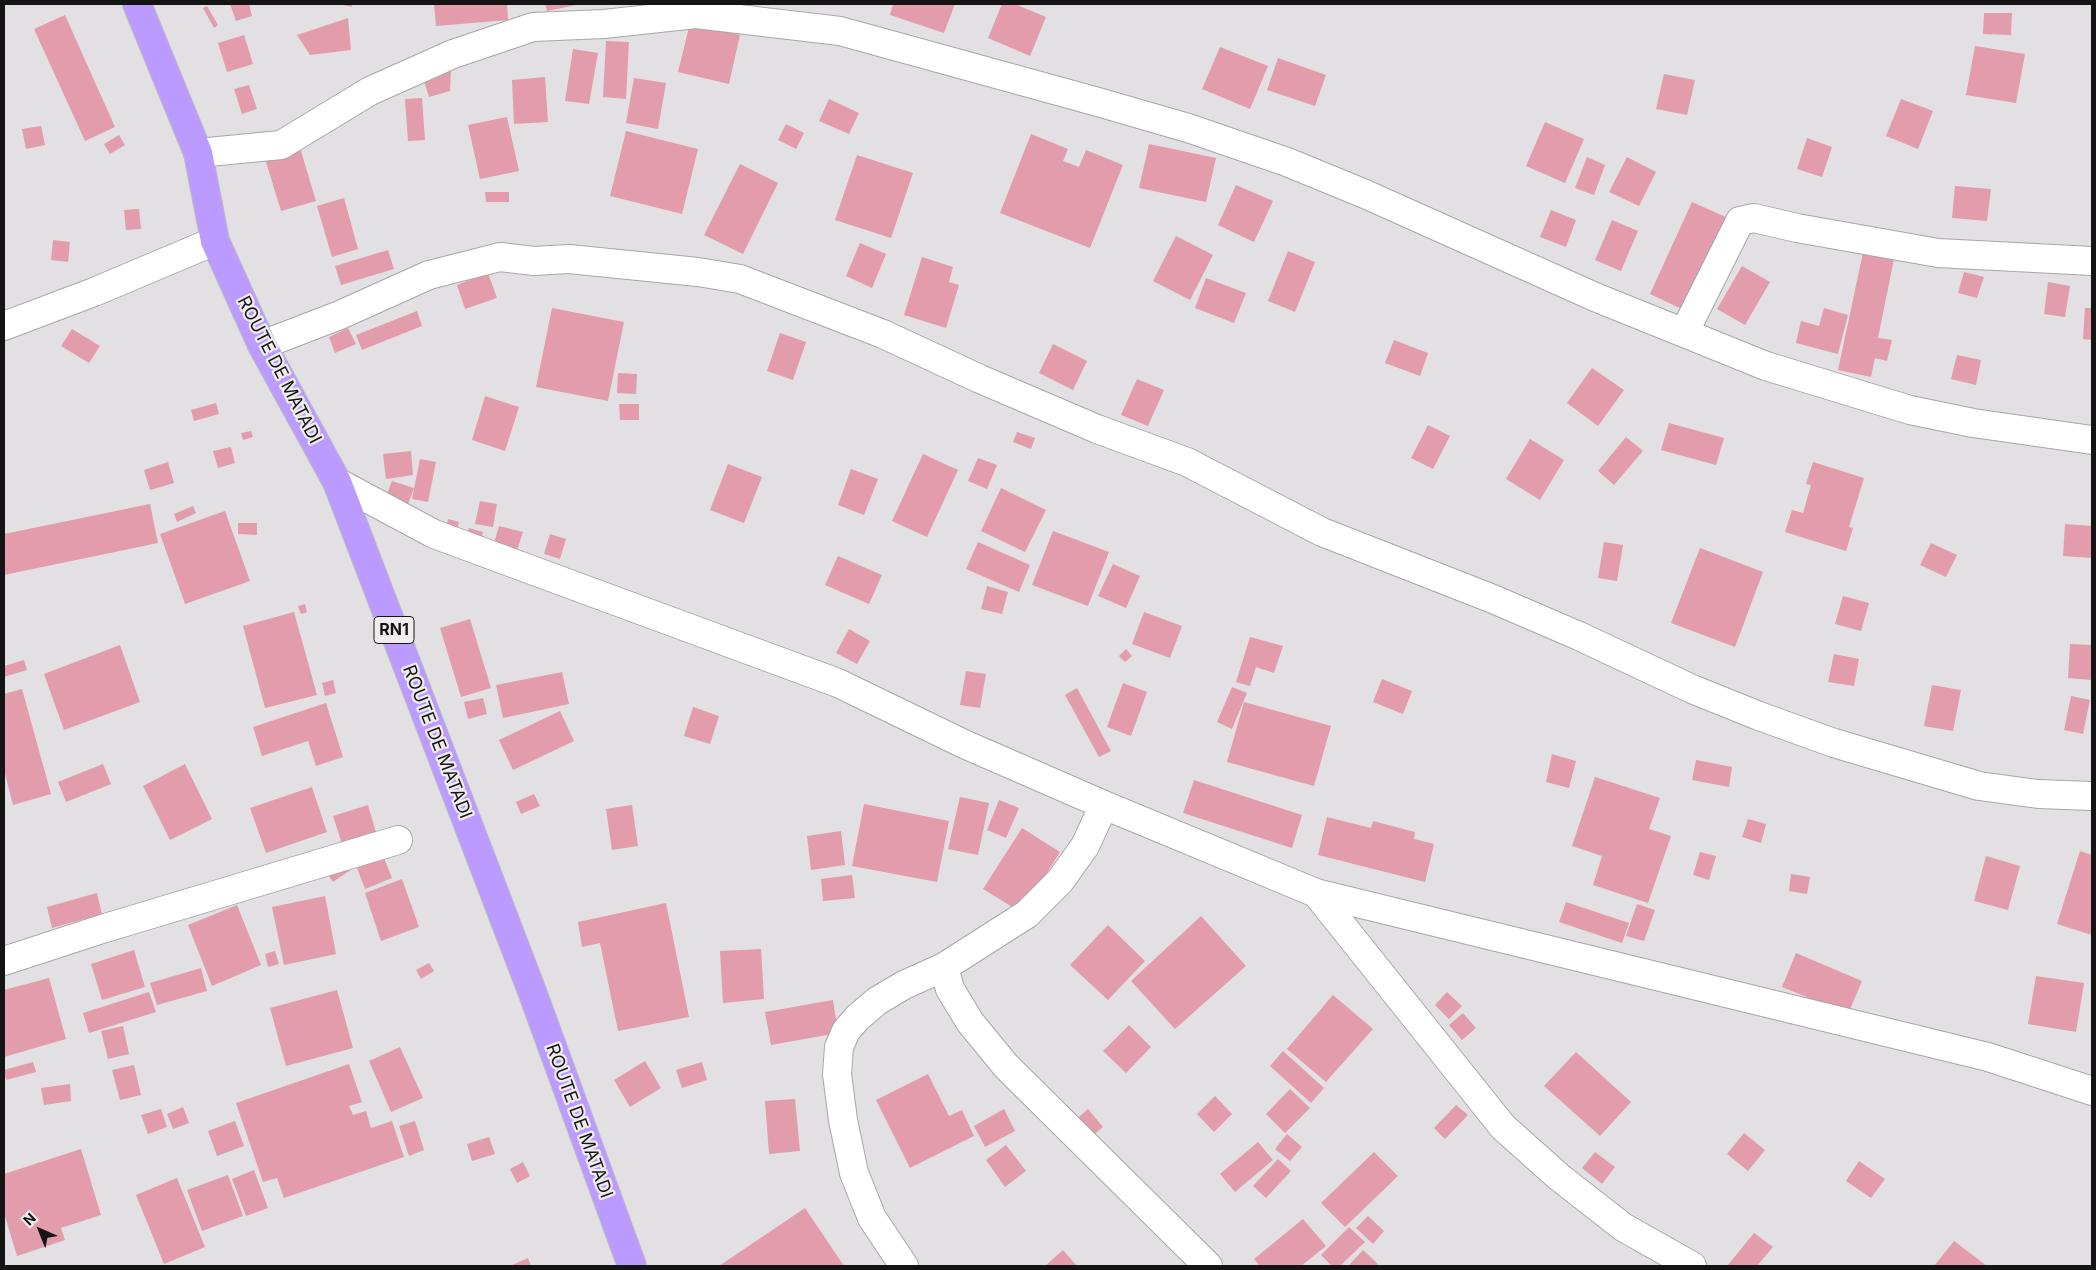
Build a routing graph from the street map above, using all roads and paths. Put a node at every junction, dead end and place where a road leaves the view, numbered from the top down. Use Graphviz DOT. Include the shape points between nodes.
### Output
graph roads {
  1 [pos="138,4"];
  2 [pos="198,153"];
  3 [pos="215,240"];
  4 [pos="2092,261"];
  5 [pos="4,326"];
  6 [pos="1684,333"];
  7 [pos="262,345"];
  8 [pos="2092,440"];
  9 [pos="337,482"];
  10 [pos="2092,796"];
  11 [pos="1104,805"];
  12 [pos="398,840"];
  13 [pos="1316,893"];
  14 [pos="4,961"];
  15 [pos="944,967"];
  16 [pos="2092,1091"];
  17 [pos="632,1266"];
  18 [pos="904,1266"];
  19 [pos="1208,1266"];
  20 [pos="1692,1266"];
  1 -- 2 [label="highway, ROUTE DE MATADI / RN1"];
  2 -- 3 [label="highway, ROUTE DE MATADI / RN1"];
  2 -- 6 [label="street" via="280,145 378,88 453,54 533,28 696,14 775,22 840,31 1188,128 1286,162 1374,198 1595,297"];
  3 -- 5 [label="street"];
  3 -- 7 [label="highway, ROUTE DE MATADI / RN1"];
  4 -- 6 [label="street" via="1938,253 1754,218 1740,221"];
  6 -- 8 [label="street" via="1766,366 1910,410 1972,423"];
  7 -- 9 [label="highway, ROUTE DE MATADI / RN1"];
  7 -- 10 [label="street" via="429,275 500,257 534,261 569,259 740,279 883,334 1097,429 1187,462 1322,532 1501,603 1760,716 1834,743 1979,786 2038,794"];
  9 -- 11 [label="street" via="434,534 838,683 964,744"];
  9 -- 17 [label="highway, ROUTE DE MATADI / RN1" via="522,966"];
  11 -- 13 [label="street"];
  11 -- 15 [label="street" via="1085,846 1060,881 1027,914"];
  12 -- 14 [label="street" via="102,928"];
  13 -- 16 [label="street" via="1988,1057"];
  13 -- 20 [label="street" via="1503,1126 1559,1177 1623,1227"];
  15 -- 18 [label="street" via="877,1001 846,1031 840,1047 837,1074 842,1120 854,1173 872,1218"];
  15 -- 19 [label="street" via="950,989 970,1022 1006,1066"];
}
